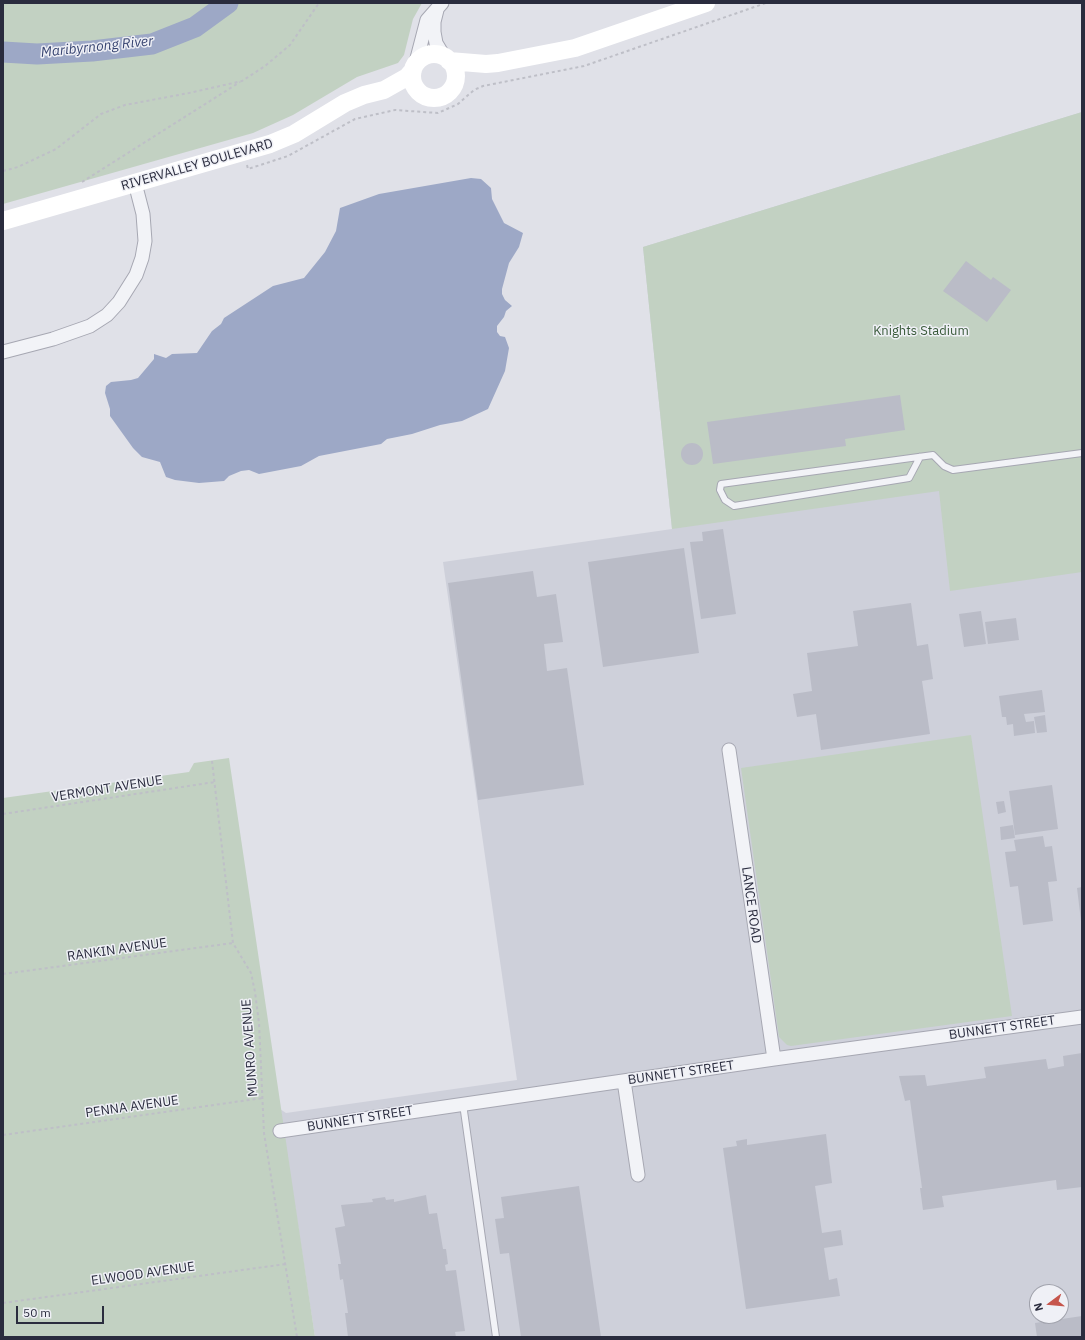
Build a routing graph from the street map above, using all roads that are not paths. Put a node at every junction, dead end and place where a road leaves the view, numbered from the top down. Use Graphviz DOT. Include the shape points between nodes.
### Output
graph roads {
  1 [pos="706,3"];
  2 [pos="440,6"];
  3 [pos="447,59"];
  4 [pos="498,63"];
  5 [pos="414,68"];
  6 [pos="453,87"];
  7 [pos="384,90"];
  8 [pos="428,98"];
  9 [pos="135,183"];
  10 [pos="3,220"];
  11 [pos="3,352"];
  12 [pos="1082,453"];
  13 [pos="920,457"];
  14 [pos="729,750"];
  15 [pos="1082,1017"];
  16 [pos="774,1059"];
  17 [pos="624,1081"];
  18 [pos="463,1104"];
  19 [pos="280,1132"];
  20 [pos="638,1175"];
  21 [pos="496,1337"];
  1 -- 4 [label="street" via="581,46"];
  2 -- 3 [label="street" via="434,22 434,32 436,43"];
  2 -- 5 [label="street" via="427,20"];
  3 -- 4 [label="street"];
  3 -- 5 [label="street" via="440,55 428,55 418,61"];
  3 -- 6 [label="street" via="456,73"];
  4 -- 6 [label="street"];
  5 -- 7 [label="street, RIVERVALLEY BOULEVARD" via="407,77"];
  5 -- 8 [label="street" via="412,77 416,90"];
  6 -- 8 [label="street" via="442,97"];
  7 -- 8 [label="street, RIVERVALLEY BOULEVARD"];
  7 -- 9 [label="street, RIVERVALLEY BOULEVARD" via="345,103 294,134 270,144"];
  9 -- 10 [label="street, RIVERVALLEY BOULEVARD"];
  9 -- 11 [label="street" via="143,214 145,241 136,275 119,302 107,315 90,326"];
  12 -- 13 [label="lane" via="953,470 944,466 933,455"];
  13 -- 13 [label="lane" via="721,484 720,490 725,500 734,506 909,478"];
  14 -- 16 [label="street, LANCE ROAD"];
  15 -- 16 [label="street, BUNNETT STREET"];
  16 -- 17 [label="street, BUNNETT STREET"];
  17 -- 18 [label="street, BUNNETT STREET"];
  17 -- 20 [label="street"];
  18 -- 19 [label="street, BUNNETT STREET"];
  18 -- 21 [label="lane"];
}
